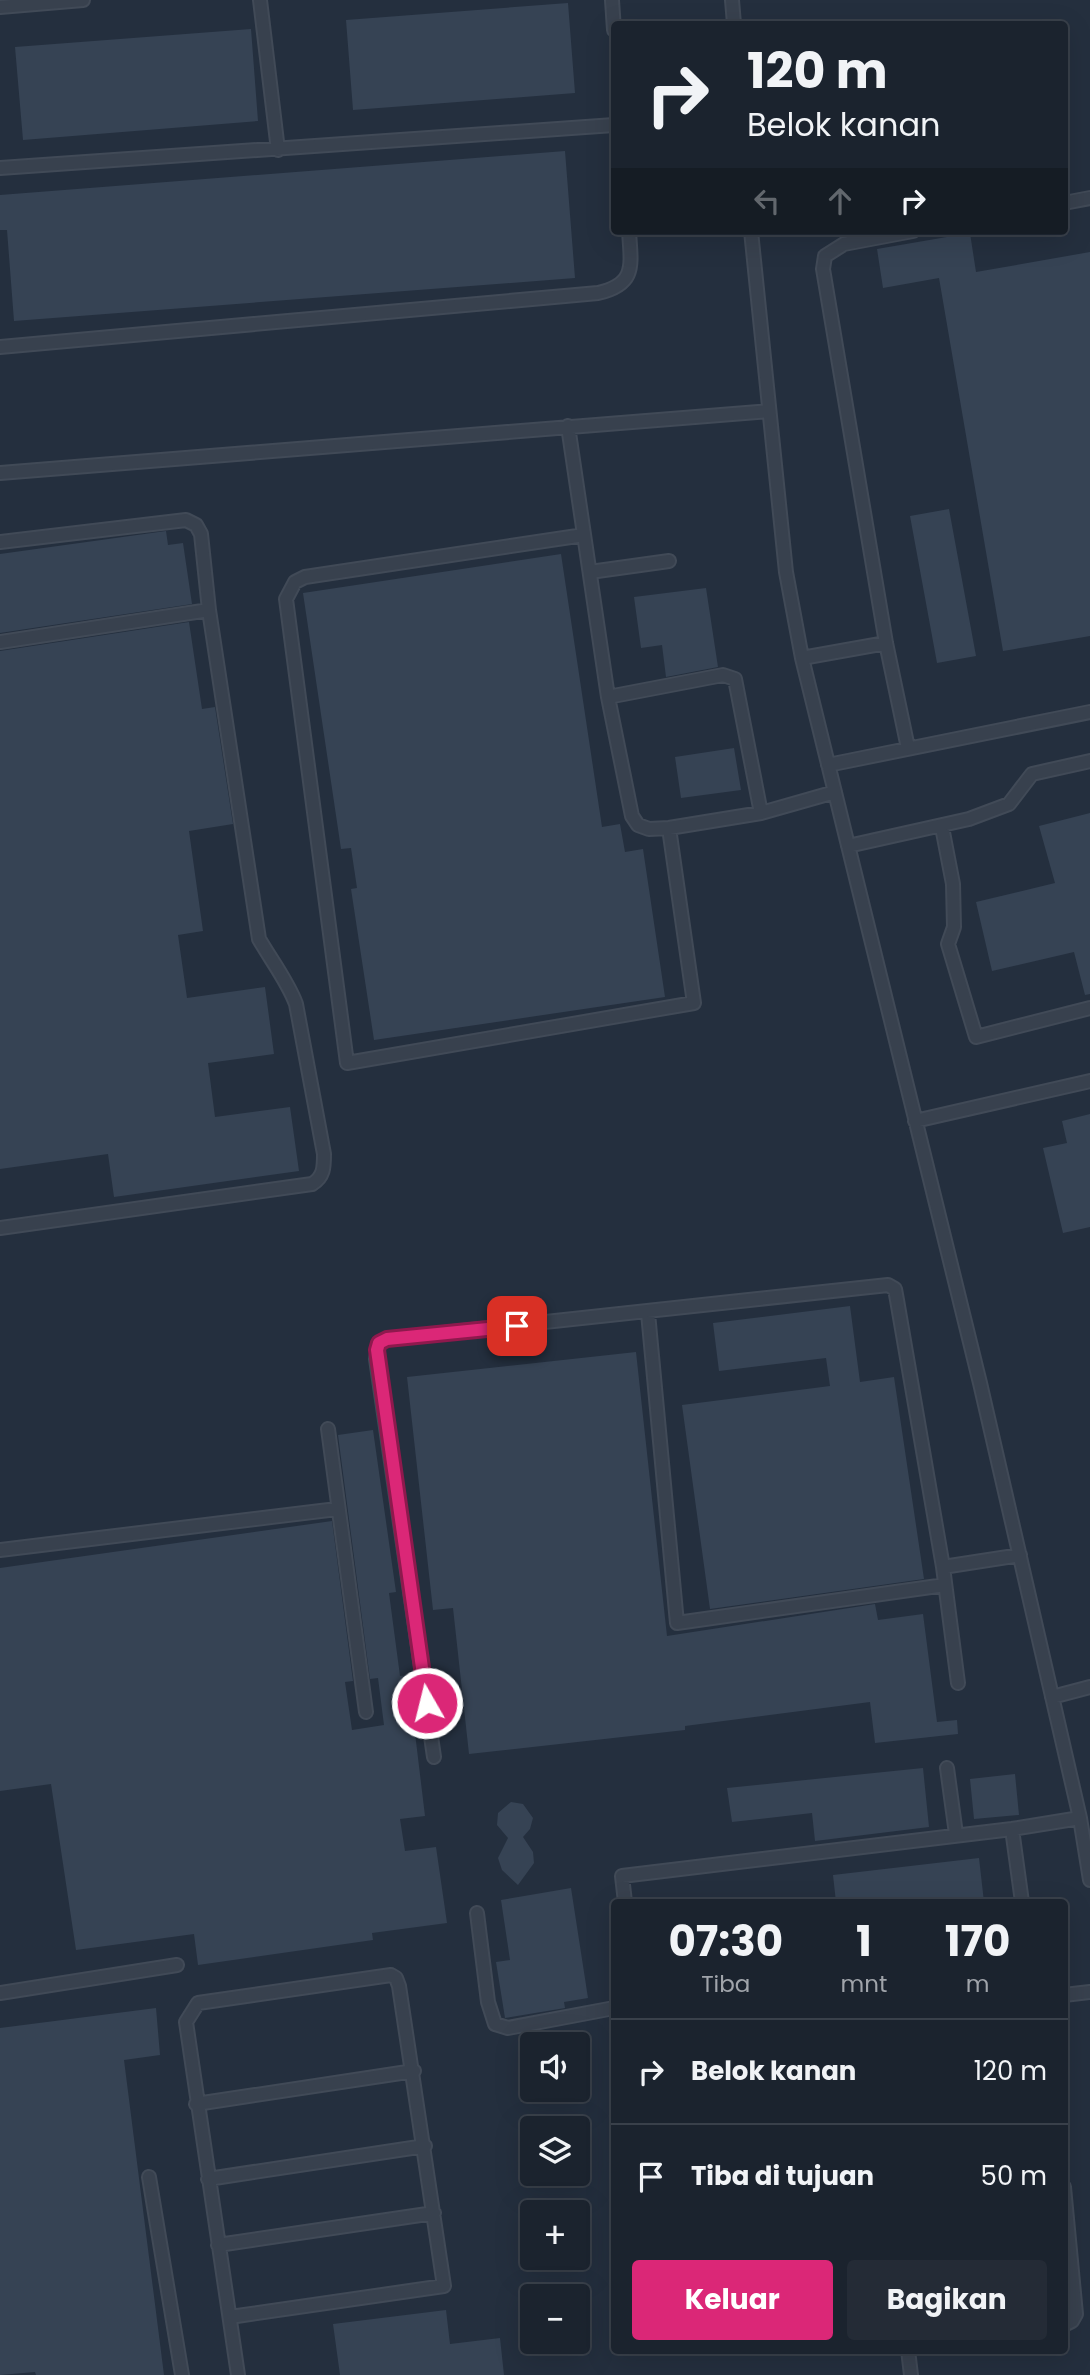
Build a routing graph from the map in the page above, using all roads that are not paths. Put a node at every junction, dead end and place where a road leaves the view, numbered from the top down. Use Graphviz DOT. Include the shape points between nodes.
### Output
graph roads {
  1 [pos="83,0"];
  2 [pos="260,0"];
  3 [pos="612,0"];
  4 [pos="732,0"];
  5 [pos="0,7"];
  6 [pos="613,21"];
  7 [pos="733,21"];
  8 [pos="611,125"];
  9 [pos="278,150"];
  10 [pos="0,168"];
  11 [pos="1090,198"];
  12 [pos="1068,202"];
  13 [pos="629,235"];
  14 [pos="751,235"];
  15 [pos="892,235"];
  16 [pos="0,347"];
  17 [pos="769,411"];
  18 [pos="568,426"];
  19 [pos="0,473"];
  20 [pos="584,535"];
  21 [pos="0,542"];
  22 [pos="669,561"];
  23 [pos="590,572"];
  24 [pos="209,610"];
  25 [pos="0,642"];
  26 [pos="886,643"];
  27 [pos="802,657"];
  28 [pos="608,697"];
  29 [pos="1090,712"];
  30 [pos="908,748"];
  31 [pos="1090,761"];
  32 [pos="828,765"];
  33 [pos="835,792"];
  34 [pos="761,813"];
  35 [pos="942,827"];
  36 [pos="669,828"];
  37 [pos="848,846"];
  38 [pos="1090,1007"];
  39 [pos="1090,1081"];
  40 [pos="915,1121"];
  41 [pos="0,1228"];
  42 [pos="648,1313"];
  43 [pos="328,1429"];
  44 [pos="337,1509"];
  45 [pos="0,1550"];
  46 [pos="1020,1555"];
  47 [pos="943,1567"];
  48 [pos="945,1585"];
  49 [pos="958,1684"];
  50 [pos="1090,1687"];
  51 [pos="1052,1697"];
  52 [pos="366,1713"];
  53 [pos="435,1757"];
  54 [pos="947,1768"];
  55 [pos="1080,1818"];
  56 [pos="1012,1829"];
  57 [pos="956,1834"];
  58 [pos="1090,1880"];
  59 [pos="625,1899"];
  60 [pos="1022,1899"];
  61 [pos="477,1913"];
  62 [pos="177,1965"];
  63 [pos="1090,1992"];
  64 [pos="0,1993"];
  65 [pos="1068,1995"];
  66 [pos="611,2009"];
  67 [pos="414,2071"];
  68 [pos="196,2104"];
  69 [pos="425,2146"];
  70 [pos="149,2177"];
  71 [pos="208,2179"];
  72 [pos="434,2213"];
  73 [pos="1068,2229"];
  74 [pos="218,2245"];
  75 [pos="230,2317"];
  76 [pos="1068,2321"];
  77 [pos="908,2354"];
  78 [pos="182,2375"];
  79 [pos="238,2375"];
  80 [pos="911,2375"];
  1 -- 5 [label="lane"];
  2 -- 9 [label="lane"];
  3 -- 6 [label="lane"];
  4 -- 7 [label="lane"];
  8 -- 9 [label="lane"];
  9 -- 10 [label="lane"];
  11 -- 12 [label="lane"];
  13 -- 16 [label="lane" via="631,263 626,281 598,293"];
  14 -- 17 [label="lane"];
  15 -- 26 [label="lane" via="844,244 825,256 823,269"];
  17 -- 18 [label="lane"];
  17 -- 27 [label="lane" via="786,572"];
  18 -- 19 [label="lane"];
  18 -- 20 [label="lane"];
  20 -- 23 [label="lane"];
  20 -- 36 [label="lane" via="305,577 289,589 286,599 347,1063 694,1003"];
  21 -- 24 [label="lane" via="186,520 201,534"];
  22 -- 23 [label="lane"];
  23 -- 28 [label="lane"];
  24 -- 25 [label="lane"];
  24 -- 41 [label="lane" via="259,939 296,1004 324,1169 312,1184"];
  26 -- 27 [label="lane"];
  26 -- 30 [label="lane"];
  27 -- 32 [label="lane"];
  28 -- 34 [label="lane" via="723,676 736,679"];
  28 -- 36 [label="lane" via="632,816 638,825 649,829"];
  29 -- 30 [label="lane"];
  30 -- 32 [label="lane"];
  31 -- 35 [label="lane" via="1032,774 1009,804"];
  32 -- 33 [label="lane"];
  33 -- 34 [label="lane"];
  33 -- 37 [label="lane"];
  34 -- 36 [label="lane"];
  35 -- 37 [label="lane"];
  35 -- 38 [label="lane" via="953,884 954,928 948,944 976,1037"];
  37 -- 40 [label="lane"];
  39 -- 40 [label="lane"];
  40 -- 46 [label="lane"];
  42 -- 47 [label="lane" via="878,1284 895,1289"];
  42 -- 48 [label="lane" via="677,1623"];
  42 -- 53 [label="lane" via="379,1343 376,1359"];
  43 -- 44 [label="lane"];
  44 -- 45 [label="lane"];
  44 -- 52 [label="lane"];
  46 -- 47 [label="lane"];
  46 -- 51 [label="lane"];
  47 -- 48 [label="lane"];
  48 -- 49 [label="lane"];
  50 -- 51 [label="lane"];
  51 -- 55 [label="lane"];
  54 -- 57 [label="lane"];
  55 -- 56 [label="lane"];
  55 -- 58 [label="lane"];
  56 -- 57 [label="lane"];
  56 -- 60 [label="lane"];
  57 -- 59 [label="lane" via="622,1876"];
  61 -- 66 [label="lane" via="495,2024 508,2028"];
  62 -- 64 [label="lane"];
  63 -- 65 [label="lane"];
  67 -- 68 [label="lane"];
  67 -- 68 [label="lane" via="399,1986 391,1975 198,2003 186,2022"];
  67 -- 69 [label="lane"];
  68 -- 71 [label="lane"];
  69 -- 71 [label="lane"];
  69 -- 72 [label="lane"];
  70 -- 78 [label="lane"];
  71 -- 74 [label="lane"];
  72 -- 74 [label="lane"];
  72 -- 75 [label="lane" via="444,2286"];
  73 -- 76 [label="lane" via="1076,2314"];
  74 -- 75 [label="lane"];
  75 -- 79 [label="lane"];
  77 -- 80 [label="lane"];
}
